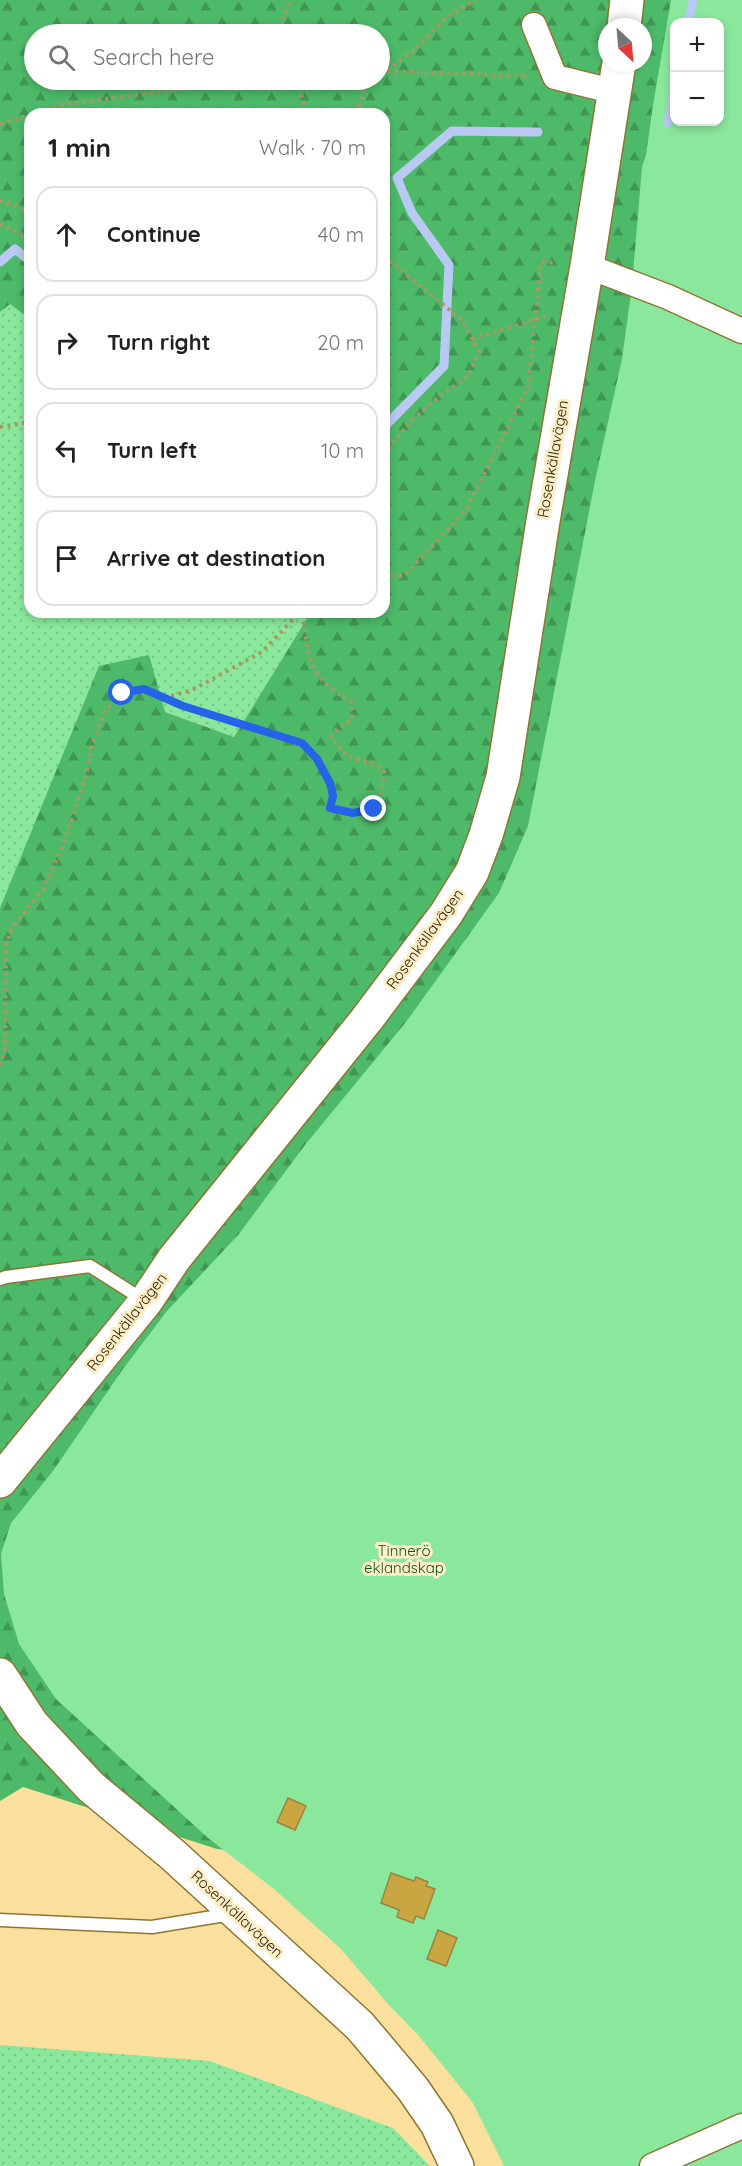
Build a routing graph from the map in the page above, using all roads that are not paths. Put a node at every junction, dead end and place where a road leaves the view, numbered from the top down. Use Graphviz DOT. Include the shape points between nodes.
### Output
graph roads {
  1 [pos="627,0"];
  2 [pos="625,18"];
  3 [pos="534,25"];
  4 [pos="618,78"];
  5 [pos="587,266"];
  6 [pos="742,332"];
  7 [pos="0,1279"];
  8 [pos="146,1301"];
  9 [pos="0,1481"];
  10 [pos="0,1675"];
  11 [pos="235,1914"];
  12 [pos="0,1920"];
  13 [pos="742,2126"];
  14 [pos="457,2166"];
  15 [pos="652,2166"];
  1 -- 2 [label="street"];
  3 -- 4 [label="street" via="555,77"];
  4 -- 5 [label="street, Rosenkällavägen"];
  5 -- 6 [label="street" via="668,297"];
  5 -- 8 [label="street, Rosenkällavägen" via="503,777 472,872 382,1000 174,1259"];
  7 -- 8 [label="lane" via="90,1266"];
  8 -- 9 [label="street, Rosenkällavägen"];
  10 -- 11 [label="street, Rosenkällavägen" via="32,1724 91,1787"];
  11 -- 12 [label="lane" via="152,1927"];
  11 -- 14 [label="street, Rosenkällavägen" via="360,2026 413,2089"];
  13 -- 15 [label="street"];
}
